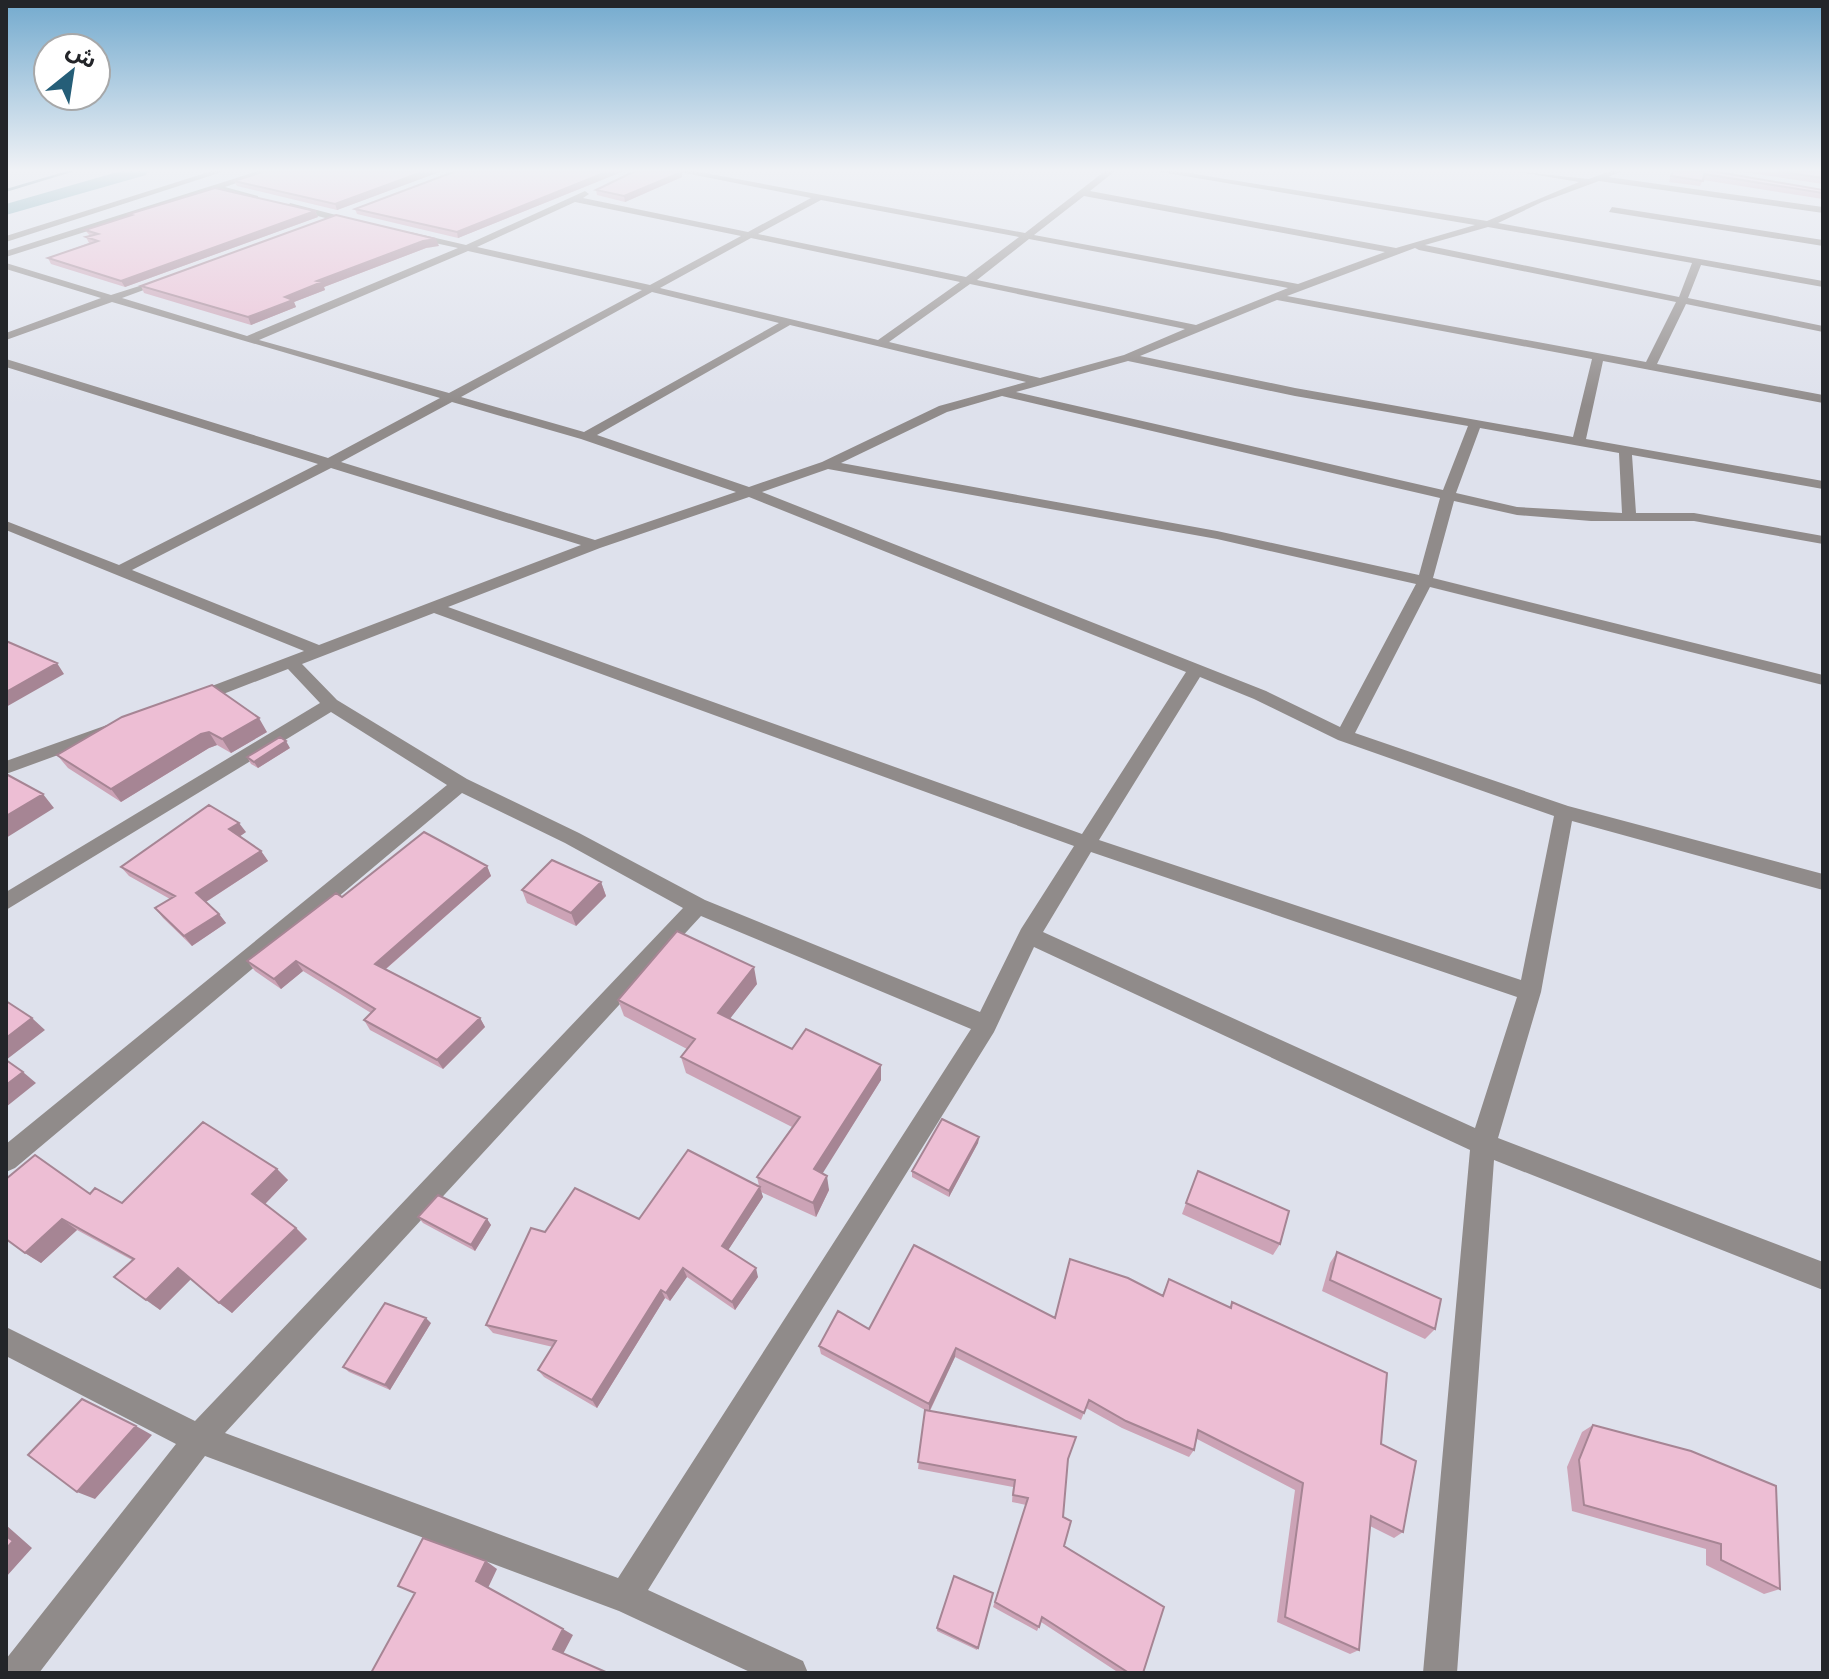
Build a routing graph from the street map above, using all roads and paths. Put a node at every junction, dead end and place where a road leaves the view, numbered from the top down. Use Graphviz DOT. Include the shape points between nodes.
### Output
graph roads {
  1 [pos="464,249"];
  2 [pos="473,249"];
  3 [pos="722,249"];
  4 [pos="821,249"];
  5 [pos="1007,249"];
  6 [pos="1101,249"];
  7 [pos="1387,249"];
  8 [pos="1405,249"];
  9 [pos="1429,249"];
  10 [pos="1624,249"];
  11 [pos="1396,251"];
  12 [pos="1697,263"];
  13 [pos="6,266"];
  14 [pos="186,272"];
  15 [pos="971,279"];
  16 [pos="1823,284"];
  17 [pos="1299,287"];
  18 [pos="648,288"];
  19 [pos="1278,297"];
  20 [pos="111,298"];
  21 [pos="1682,301"];
  22 [pos="790,321"];
  23 [pos="1199,329"];
  24 [pos="1823,329"];
  25 [pos="6,337"];
  26 [pos="248,340"];
  27 [pos="881,343"];
  28 [pos="1128,357"];
  29 [pos="1598,357"];
  30 [pos="6,363"];
  31 [pos="1650,367"];
  32 [pos="1041,382"];
  33 [pos="1005,393"];
  34 [pos="445,398"];
  35 [pos="1823,399"];
  36 [pos="1475,424"];
  37 [pos="586,436"];
  38 [pos="1579,441"];
  39 [pos="1625,450"];
  40 [pos="328,464"];
  41 [pos="827,465"];
  42 [pos="1823,485"];
  43 [pos="750,492"];
  44 [pos="1448,495"];
  45 [pos="1629,517"];
  46 [pos="10,529"];
  47 [pos="1823,540"];
  48 [pos="595,545"];
  49 [pos="123,569"];
  50 [pos="1425,581"];
  51 [pos="433,607"];
  52 [pos="320,651"];
  53 [pos="292,663"];
  54 [pos="1195,671"];
  55 [pos="1823,680"];
  56 [pos="331,704"];
  57 [pos="178,705"];
  58 [pos="120,726"];
  59 [pos="1344,736"];
  60 [pos="6,768"];
  61 [pos="460,784"];
  62 [pos="1564,812"];
  63 [pos="1089,844"];
  64 [pos="1823,882"];
  65 [pos="6,902"];
  66 [pos="698,906"];
  67 [pos="1029,935"];
  68 [pos="1530,992"];
  69 [pos="986,1025"];
  70 [pos="1483,1144"];
  71 [pos="6,1160"];
  72 [pos="1823,1276"];
  73 [pos="6,1341"];
  74 [pos="199,1439"];
  75 [pos="625,1597"];
  76 [pos="17,1673"];
  77 [pos="791,1673"];
  78 [pos="1440,1673"];
  1 -- 26 [label="street"];
  2 -- 18 [label="street"];
  3 -- 18 [label="street"];
  4 -- 15 [label="street"];
  5 -- 15 [label="street"];
  6 -- 17 [label="street"];
  7 -- 11 [label="street"];
  8 -- 11 [label="street"];
  9 -- 21 [label="street"];
  10 -- 12 [label="street"];
  11 -- 17 [label="street"];
  12 -- 16 [label="street"];
  12 -- 21 [label="street"];
  13 -- 20 [label="street"];
  14 -- 20 [label="street"];
  15 -- 23 [label="street"];
  15 -- 27 [label="street"];
  17 -- 19 [label="street"];
  18 -- 22 [label="street"];
  18 -- 34 [label="street"];
  19 -- 23 [label="street"];
  19 -- 29 [label="street"];
  20 -- 25 [label="street"];
  20 -- 26 [label="street"];
  21 -- 24 [label="street"];
  21 -- 31 [label="street"];
  22 -- 27 [label="street"];
  22 -- 37 [label="street"];
  23 -- 28 [label="street"];
  26 -- 34 [label="street"];
  27 -- 32 [label="street"];
  28 -- 32 [label="street"];
  28 -- 36 [label="street"];
  29 -- 31 [label="street"];
  29 -- 38 [label="street"];
  30 -- 40 [label="street"];
  31 -- 35 [label="street"];
  32 -- 33 [label="street"];
  33 -- 41 [label="street" via="943,409"];
  33 -- 44 [label="street"];
  34 -- 37 [label="street"];
  34 -- 40 [label="street"];
  36 -- 38 [label="street"];
  36 -- 44 [label="street"];
  37 -- 43 [label="street"];
  38 -- 39 [label="street"];
  39 -- 42 [label="street"];
  39 -- 45 [label="street"];
  40 -- 48 [label="street"];
  40 -- 49 [label="street"];
  41 -- 43 [label="street"];
  41 -- 50 [label="street" via="1217,535"];
  43 -- 48 [label="street"];
  43 -- 54 [label="street"];
  44 -- 45 [label="street" via="1517,511"];
  44 -- 50 [label="street"];
  45 -- 47 [label="street" via="1694,517"];
  46 -- 49 [label="street"];
  48 -- 51 [label="street"];
  49 -- 52 [label="street"];
  50 -- 55 [label="street"];
  50 -- 59 [label="street"];
  51 -- 52 [label="street"];
  51 -- 63 [label="street"];
  52 -- 53 [label="street"];
  53 -- 56 [label="street"];
  53 -- 57 [label="street"];
  54 -- 59 [label="street"];
  54 -- 63 [label="street"];
  56 -- 61 [label="street"];
  56 -- 65 [label="street"];
  58 -- 60 [label="street"];
  59 -- 62 [label="street"];
  61 -- 66 [label="street"];
  61 -- 71 [label="street"];
  62 -- 64 [label="street"];
  62 -- 68 [label="street"];
  63 -- 67 [label="street"];
  63 -- 68 [label="street"];
  66 -- 69 [label="street"];
  66 -- 74 [label="street"];
  67 -- 69 [label="street"];
  67 -- 70 [label="street"];
  68 -- 70 [label="street"];
  69 -- 75 [label="street"];
  70 -- 72 [label="street"];
  70 -- 78 [label="street"];
  73 -- 74 [label="street"];
  74 -- 75 [label="street"];
  74 -- 76 [label="street"];
  75 -- 77 [label="street"];
}
